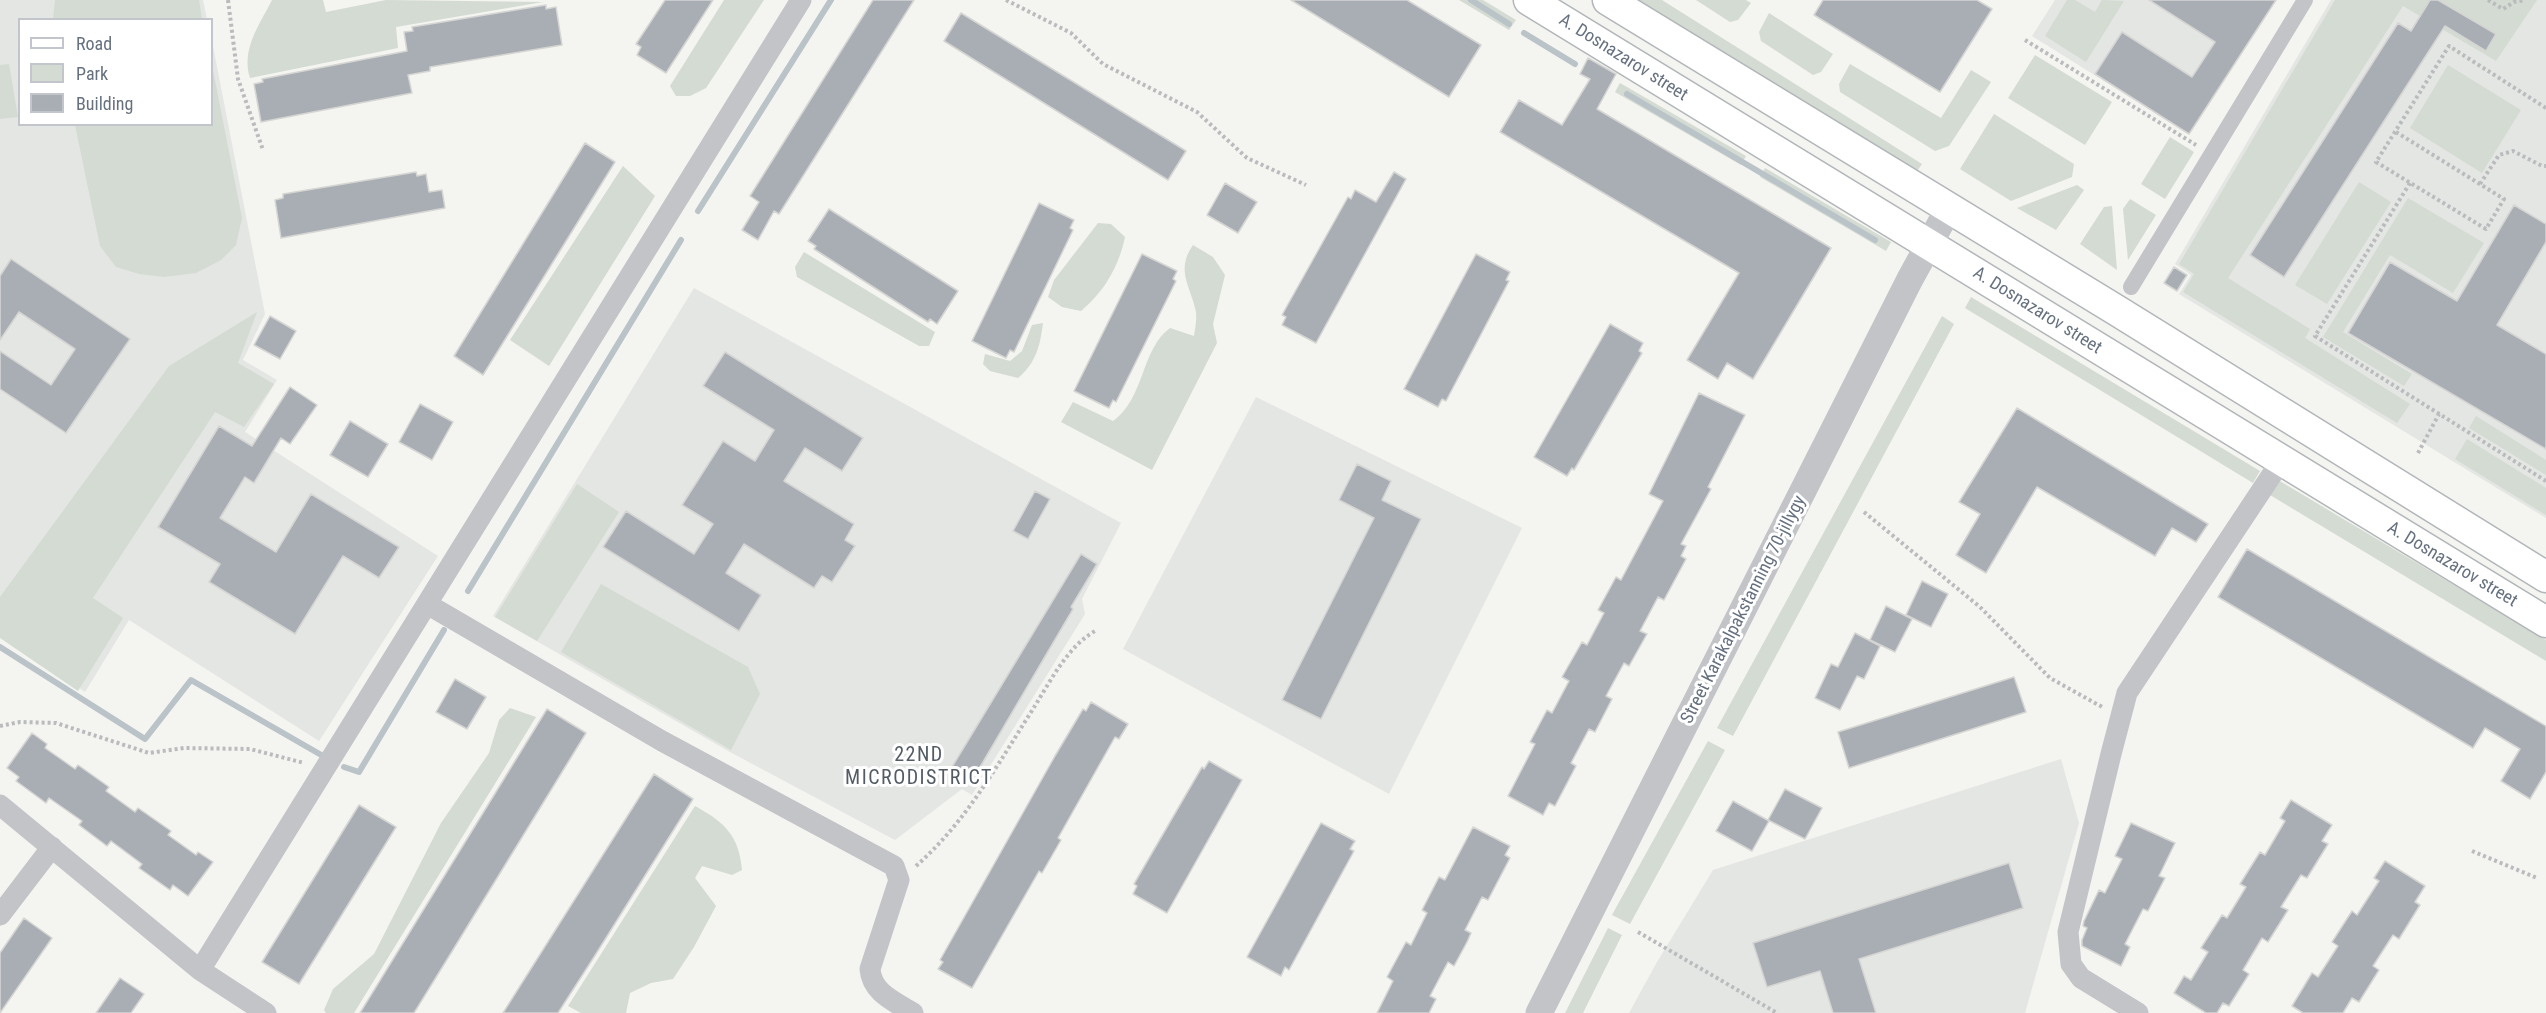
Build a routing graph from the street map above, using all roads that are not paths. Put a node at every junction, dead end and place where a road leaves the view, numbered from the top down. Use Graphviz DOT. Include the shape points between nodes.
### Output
graph roads {
  1 [pos="801,0"];
  2 [pos="1529,0"];
  3 [pos="1608,0"];
  4 [pos="2305,0"];
  5 [pos="1916,187"];
  6 [pos="1949,208"];
  7 [pos="1893,224"];
  8 [pos="2004,242"];
  9 [pos="1928,246"];
  10 [pos="1987,280"];
  11 [pos="2132,287"];
  12 [pos="2281,461"];
  13 [pos="2546,577"];
  14 [pos="427,604"];
  15 [pos="2546,622"];
  16 [pos="0,806"];
  17 [pos="52,846"];
  18 [pos="0,915"];
  19 [pos="200,970"];
  20 [pos="266,1013"];
  21 [pos="913,1013"];
  22 [pos="1539,1013"];
  23 [pos="2138,1013"];
  1 -- 14 [label="street"];
  2 -- 7 [label="main road, A. Dosnazarov street"];
  3 -- 5 [label="main road"];
  4 -- 11 [label="street"];
  5 -- 6 [label="main road"];
  5 -- 7 [label="main road" via="1915,207 1910,216"];
  6 -- 8 [label="main road"];
  6 -- 9 [label="street, Street Karakalpakstanning 70-jillygy"];
  7 -- 9 [label="main road, A. Dosnazarov street"];
  8 -- 10 [label="main road" via="1993,245 1982,259 1981,268"];
  8 -- 13 [label="main road"];
  9 -- 10 [label="main road, A. Dosnazarov street"];
  9 -- 22 [label="street, Street Karakalpakstanning 70-jillygy"];
  10 -- 12 [label="main road, A. Dosnazarov street"];
  12 -- 15 [label="main road, A. Dosnazarov street"];
  12 -- 23 [label="street" via="2127,693 2068,932 2071,964 2081,978"];
  14 -- 19 [label="street"];
  14 -- 21 [label="street" via="662,741 894,866 899,880 870,969 871,981 878,991"];
  16 -- 17 [label="street"];
  17 -- 18 [label="street"];
  17 -- 19 [label="street"];
  19 -- 20 [label="street"];
}
